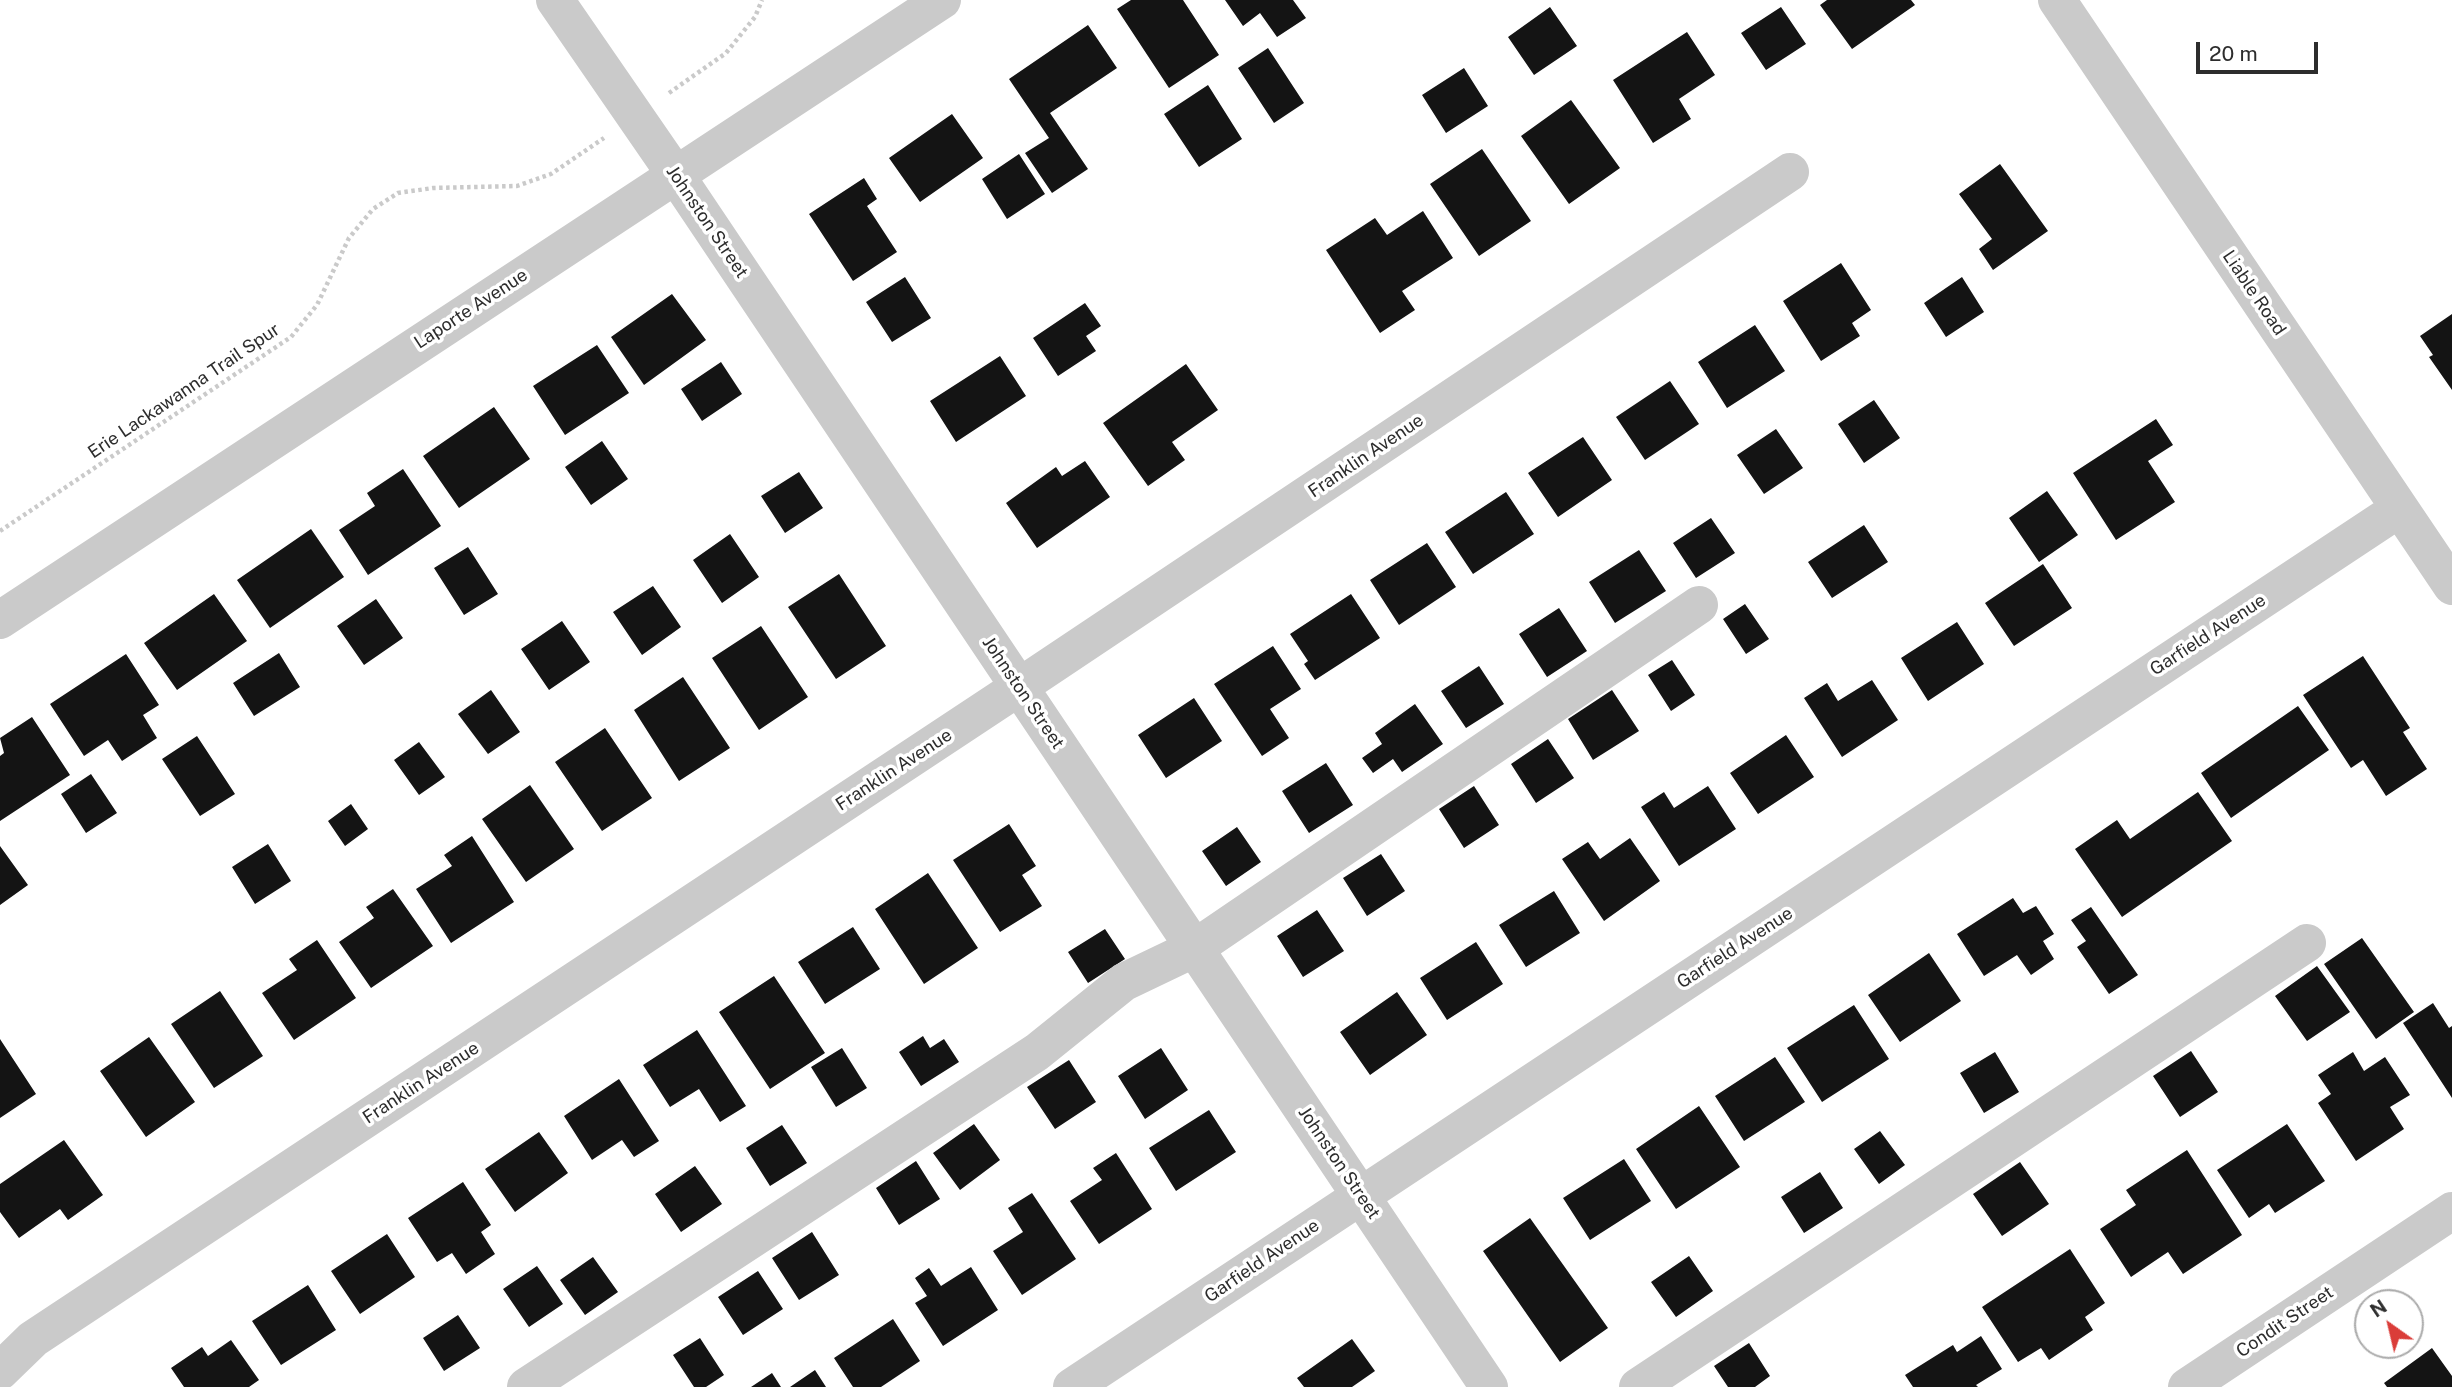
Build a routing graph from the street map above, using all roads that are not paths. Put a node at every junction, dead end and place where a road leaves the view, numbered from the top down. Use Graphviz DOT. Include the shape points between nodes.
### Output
graph roads {
  1 [pos="555,0"];
  2 [pos="942,0"];
  3 [pos="2057,0"];
  4 [pos="1790,172"];
  5 [pos="675,174"];
  6 [pos="2399,509"];
  7 [pos="2452,586"];
  8 [pos="1699,606"];
  9 [pos="0,620"];
  10 [pos="1019,687"];
  11 [pos="2307,943"];
  12 [pos="1195,948"];
  13 [pos="1361,1196"];
  14 [pos="2452,1211"];
  15 [pos="0,1371"];
  16 [pos="526,1387"];
  17 [pos="1072,1387"];
  18 [pos="1489,1387"];
  19 [pos="1638,1387"];
  20 [pos="2187,1387"];
  1 -- 5 [label="street, Johnston Street"];
  2 -- 5 [label="street, Laporte Avenue"];
  3 -- 6 [label="street, Liable Road"];
  4 -- 10 [label="street, Franklin Avenue"];
  5 -- 9 [label="street, Laporte Avenue"];
  5 -- 10 [label="street, Johnston Street"];
  6 -- 7 [label="street, Liable Road"];
  6 -- 13 [label="street, Garfield Avenue"];
  8 -- 12 [label="street"];
  10 -- 12 [label="street, Johnston Street"];
  10 -- 15 [label="street, Franklin Avenue" via="33,1339"];
  11 -- 19 [label="street"];
  12 -- 13 [label="street, Johnston Street"];
  12 -- 16 [label="street" via="1124,982 1037,1052"];
  13 -- 17 [label="street, Garfield Avenue"];
  13 -- 18 [label="street, Johnston Street"];
  14 -- 20 [label="street, Condit Street"];
}
